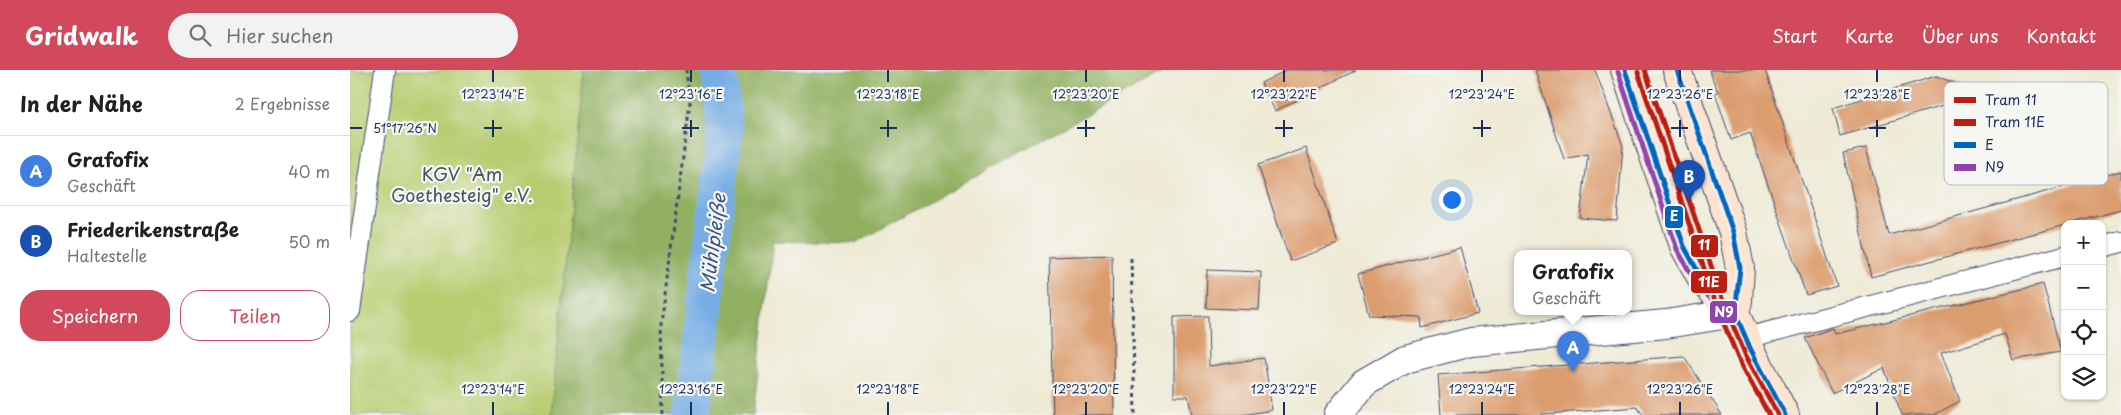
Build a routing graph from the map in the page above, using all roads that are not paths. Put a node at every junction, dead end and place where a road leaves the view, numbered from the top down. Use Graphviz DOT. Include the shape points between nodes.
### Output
graph roads {
  1 [pos="385,70"];
  2 [pos="1625,70"];
  3 [pos="1677,70"];
  4 [pos="2121,242"];
  5 [pos="2106,246"];
  6 [pos="2061,257"];
  7 [pos="350,311"];
  8 [pos="1735,313"];
  9 [pos="1746,338"];
  10 [pos="1338,415"];
  11 [pos="1785,415"];
  1 -- 7 [label="lane"];
  2 -- 8 [label="main road" via="1684,246 1702,279"];
  3 -- 8 [label="main road" via="1733,232 1740,268"];
  4 -- 5 [label="lane"];
  6 -- 9 [label="lane"];
  8 -- 9 [label="main road"];
  8 -- 10 [label="street" via="1666,324 1471,342 1405,359 1364,383"];
  9 -- 11 [label="main road"];
}
